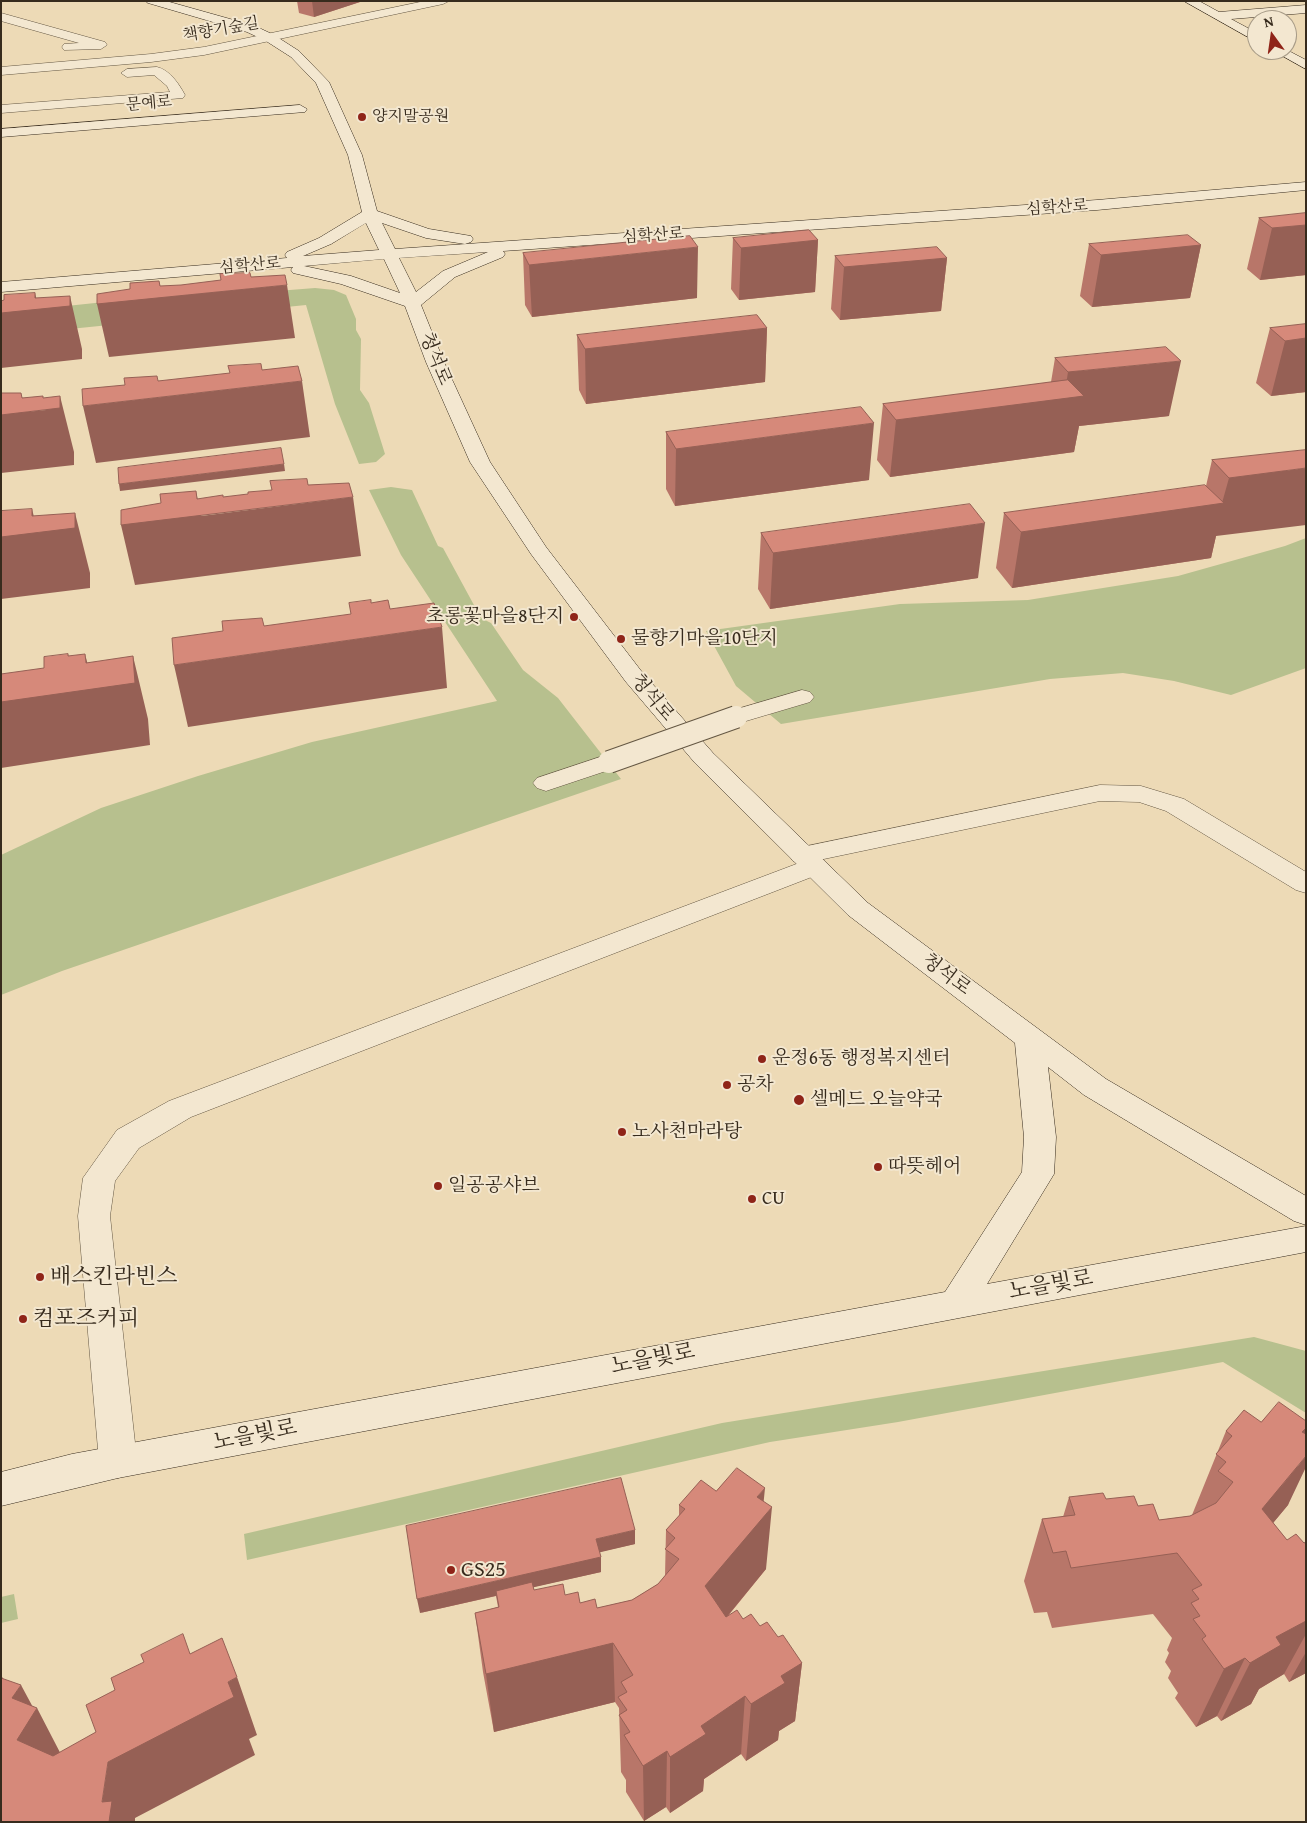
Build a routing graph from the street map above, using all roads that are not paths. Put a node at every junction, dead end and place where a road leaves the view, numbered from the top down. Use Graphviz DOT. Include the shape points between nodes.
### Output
graph roads {
  1 [pos="152,1"];
  2 [pos="443,1"];
  3 [pos="1190,1"];
  4 [pos="1306,9"];
  5 [pos="1218,16"];
  6 [pos="1,17"];
  7 [pos="1247,32"];
  8 [pos="270,38"];
  9 [pos="51,48"];
  10 [pos="1,70"];
  11 [pos="1,83"];
  12 [pos="1,109"];
  13 [pos="300,109"];
  14 [pos="1,133"];
  15 [pos="1306,186"];
  16 [pos="370,214"];
  17 [pos="515,246"];
  18 [pos="389,254"];
  19 [pos="273,264"];
  20 [pos="1,287"];
  21 [pos="413,303"];
  22 [pos="802,697"];
  23 [pos="546,783"];
  24 [pos="808,861"];
  25 [pos="1306,884"];
  26 [pos="1030,1038"];
  27 [pos="1306,1212"];
  28 [pos="1306,1238"];
  29 [pos="957,1303"];
  30 [pos="118,1462"];
  31 [pos="1,1489"];
  1 -- 8 [label="street, 청석로" via="250,29"];
  2 -- 8 [label="street, 책향기숲길"];
  3 -- 5 [label="street"];
  4 -- 5 [label="street"];
  5 -- 7 [label="street"];
  6 -- 9 [label="street" via="101,45"];
  8 -- 10 [label="street, 책향기숲길" via="151,58"];
  8 -- 16 [label="street, 청석로" via="295,54 322,82 355,155"];
  11 -- 12 [label="street" via="157,71 172,84 178,95"];
  13 -- 14 [label="street, 문예로"];
  15 -- 17 [label="street, 심학산로" via="1087,206"];
  16 -- 17 [label="street" via="426,232"];
  16 -- 18 [label="street, 청석로"];
  16 -- 19 [label="street" via="326,241"];
  17 -- 18 [label="street, 심학산로"];
  17 -- 21 [label="street" via="450,274"];
  18 -- 19 [label="street, 심학산로"];
  18 -- 21 [label="street, 청석로"];
  19 -- 20 [label="street, 심학산로"];
  19 -- 21 [label="street" via="345,280"];
  21 -- 24 [label="street, 청석로" via="435,362 480,462 538,550 640,685 704,758"];
  22 -- 23 [label="street, bridge"];
  24 -- 25 [label="street" via="1100,793 1141,794 1175,805"];
  24 -- 26 [label="street, 청석로" via="858,909"];
  24 -- 30 [label="street" via="180,1109 128,1139 99,1178 94,1216"];
  26 -- 27 [label="street, 청석로" via="1095,1087"];
  26 -- 29 [label="street" via="1040,1137 1038,1174"];
  28 -- 29 [label="street, 노을빛로"];
  29 -- 30 [label="street, 노을빛로"];
  30 -- 31 [label="street, 노을빛로"];
}
